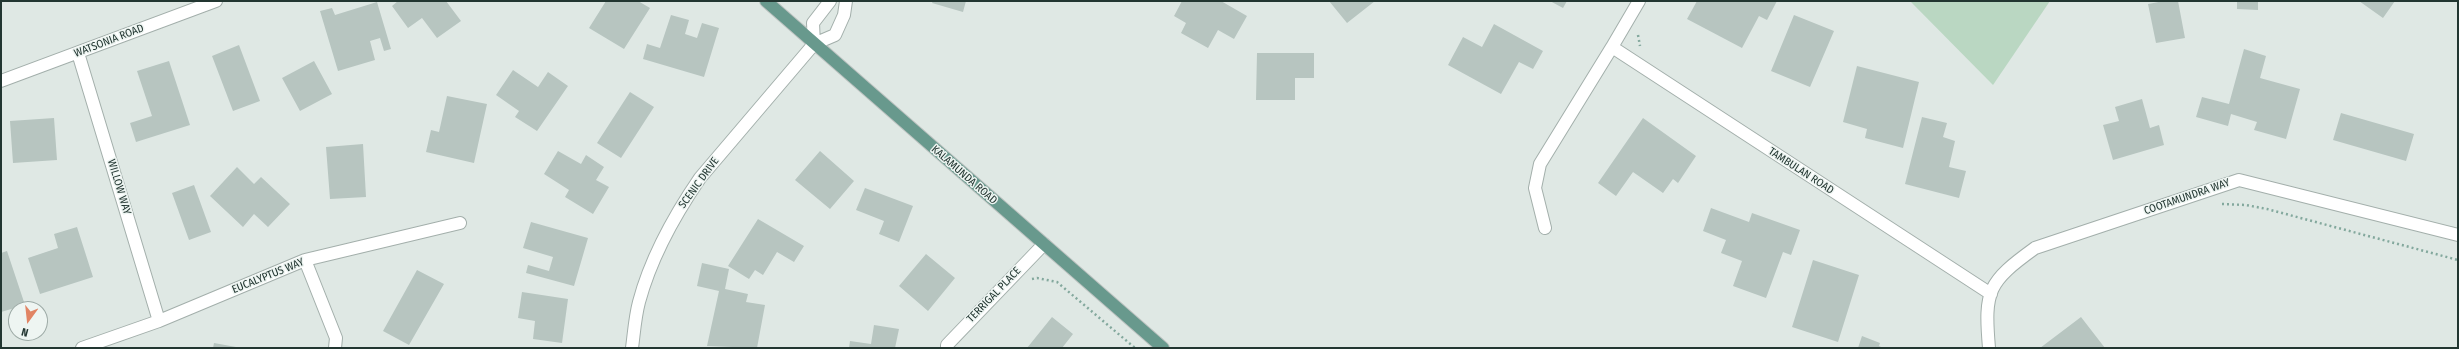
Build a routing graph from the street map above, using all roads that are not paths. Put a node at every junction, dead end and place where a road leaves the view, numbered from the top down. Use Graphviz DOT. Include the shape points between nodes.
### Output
graph roads {
  1 [pos="216,1"];
  2 [pos="766,1"];
  3 [pos="830,1"];
  4 [pos="846,1"];
  5 [pos="1639,1"];
  6 [pos="814,44"];
  7 [pos="1612,47"];
  8 [pos="78,53"];
  9 [pos="1,81"];
  10 [pos="460,223"];
  11 [pos="1545,228"];
  12 [pos="2458,235"];
  13 [pos="1044,244"];
  14 [pos="305,260"];
  15 [pos="1990,294"];
  16 [pos="159,321"];
  17 [pos="82,348"];
  18 [pos="335,348"];
  19 [pos="632,348"];
  20 [pos="947,348"];
  21 [pos="1162,348"];
  22 [pos="1989,348"];
  1 -- 8 [label="street, WATSONIA ROAD"];
  2 -- 6 [label="main road, KALAMUNDA ROAD"];
  3 -- 6 [label="street" via="813,23"];
  4 -- 6 [label="street" via="844,15 835,35"];
  5 -- 7 [label="street"];
  6 -- 13 [label="main road, KALAMUNDA ROAD"];
  6 -- 19 [label="street, SCENIC DRIVE" via="700,178 686,198 646,280 638,303"];
  7 -- 11 [label="street" via="1540,164 1535,188"];
  7 -- 15 [label="street, TAMBULAN ROAD"];
  8 -- 9 [label="street, WATSONIA ROAD"];
  8 -- 16 [label="street, WILLOW WAY"];
  10 -- 14 [label="street, EUCALYPTUS WAY"];
  12 -- 15 [label="street, COOTAMUNDRA WAY" via="2239,180 2035,248 2009,267 1992,286"];
  13 -- 20 [label="street, TERRIGAL PLACE" via="947,345"];
  13 -- 21 [label="main road, KALAMUNDA ROAD"];
  14 -- 16 [label="street, EUCALYPTUS WAY"];
  14 -- 18 [label="street" via="336,338"];
  15 -- 22 [label="street, COOTAMUNDRA WAY"];
  16 -- 17 [label="street, EUCALYPTUS WAY"];
}
